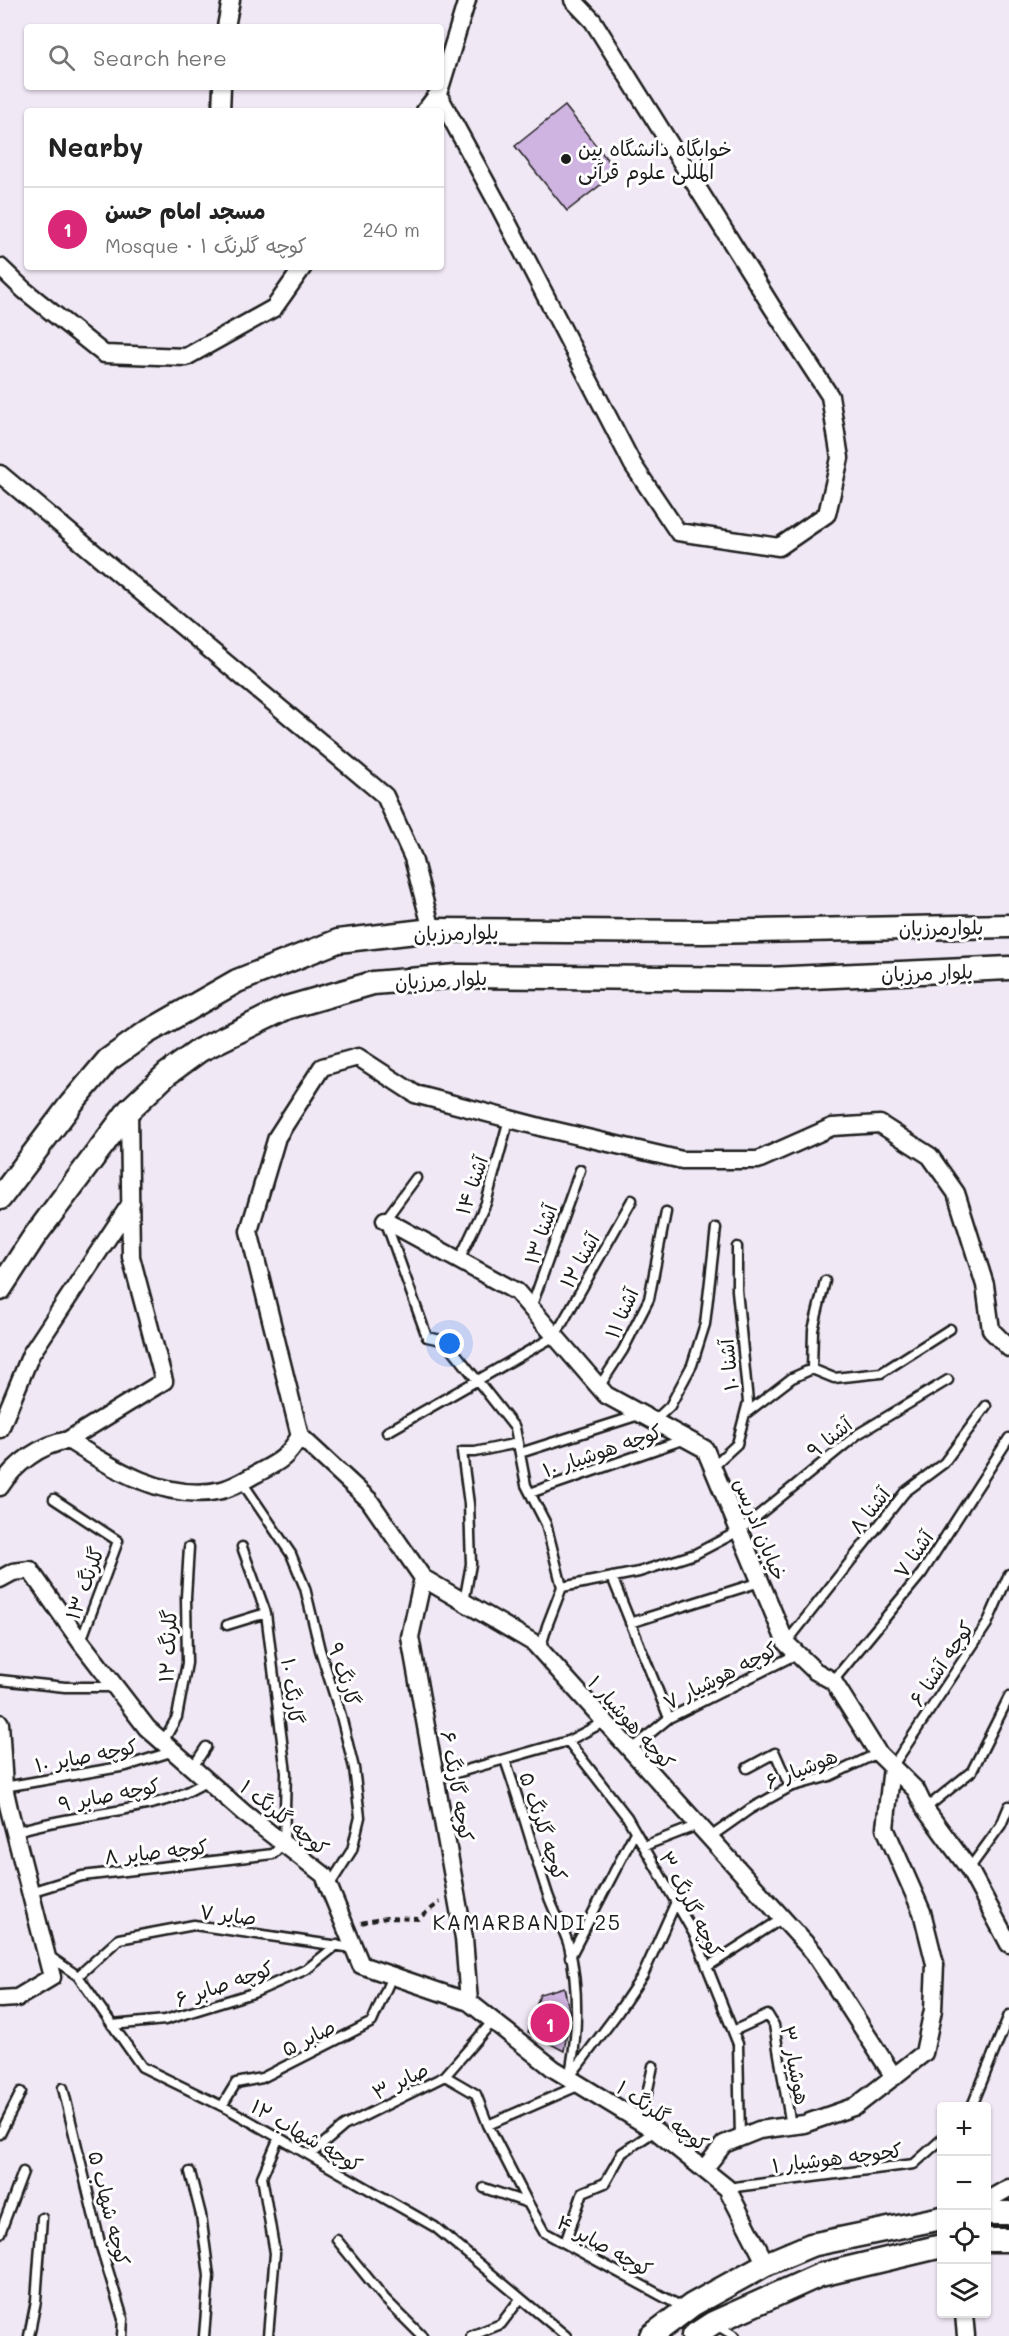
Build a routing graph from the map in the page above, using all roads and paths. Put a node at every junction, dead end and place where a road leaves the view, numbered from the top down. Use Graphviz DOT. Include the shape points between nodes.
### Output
graph roads {
  1 [pos="231,0"];
  2 [pos="467,0"];
  3 [pos="573,0"];
  4 [pos="227,24"];
  5 [pos="444,76"];
  6 [pos="222,90"];
  7 [pos="439,90"];
  8 [pos="441,90"];
  9 [pos="221,108"];
  10 [pos="427,108"];
  11 [pos="0,267"];
  12 [pos="297,270"];
  13 [pos="0,474"];
  14 [pos="1009,926"];
  15 [pos="432,930"];
  16 [pos="1009,968"];
  17 [pos="129,1110"];
  18 [pos="509,1119"];
  19 [pos="580,1170"];
  20 [pos="416,1178"];
  21 [pos="0,1198"];
  22 [pos="632,1200"];
  23 [pos="131,1203"];
  24 [pos="666,1212"];
  25 [pos="385,1220"];
  26 [pos="716,1228"];
  27 [pos="736,1247"];
  28 [pos="459,1260"];
  29 [pos="825,1281"];
  30 [pos="0,1289"];
  31 [pos="531,1308"];
  32 [pos="950,1329"];
  33 [pos="555,1336"];
  34 [pos="1009,1348"];
  35 [pos="812,1369"];
  36 [pos="478,1380"];
  37 [pos="948,1380"];
  38 [pos="599,1387"];
  39 [pos="986,1406"];
  40 [pos="745,1414"];
  41 [pos="647,1418"];
  42 [pos="0,1429"];
  43 [pos="387,1431"];
  44 [pos="300,1436"];
  45 [pos="1009,1438"];
  46 [pos="685,1439"];
  47 [pos="68,1440"];
  48 [pos="519,1448"];
  49 [pos="712,1467"];
  50 [pos="242,1482"];
  51 [pos="0,1487"];
  52 [pos="530,1493"];
  53 [pos="54,1499"];
  54 [pos="739,1531"];
  55 [pos="189,1547"];
  56 [pos="242,1547"];
  57 [pos="1009,1574"];
  58 [pos="612,1577"];
  59 [pos="423,1578"];
  60 [pos="0,1580"];
  61 [pos="760,1582"];
  62 [pos="562,1587"];
  63 [pos="464,1603"];
  64 [pos="266,1613"];
  65 [pos="630,1623"];
  66 [pos="227,1625"];
  67 [pos="81,1641"];
  68 [pos="792,1648"];
  69 [pos="540,1650"];
  70 [pos="0,1680"];
  71 [pos="833,1681"];
  72 [pos="116,1687"];
  73 [pos="1009,1697"];
  74 [pos="669,1718"];
  75 [pos="604,1722"];
  76 [pos="0,1723"];
  77 [pos="568,1741"];
  78 [pos="169,1747"];
  79 [pos="206,1747"];
  80 [pos="630,1751"];
  81 [pos="878,1753"];
  82 [pos="505,1760"];
  83 [pos="192,1767"];
  84 [pos="892,1767"];
  85 [pos="747,1768"];
  86 [pos="435,1779"];
  87 [pos="208,1781"];
  88 [pos="4,1787"];
  89 [pos="790,1787"];
  90 [pos="1009,1806"];
  91 [pos="925,1809"];
  92 [pos="14,1832"];
  93 [pos="635,1832"];
  94 [pos="704,1832"];
  95 [pos="284,1843"];
  96 [pos="644,1846"];
  97 [pos="969,1869"];
  98 [pos="329,1886"];
  99 [pos="455,1890"];
  100 [pos="30,1892"];
  101 [pos="676,1902"];
  102 [pos="783,1918"];
  103 [pos="345,1927"];
  104 [pos="1009,1944"];
  105 [pos="345,1947"];
  106 [pos="46,1954"];
  107 [pos="570,1957"];
  108 [pos="707,1967"];
  109 [pos="78,1976"];
  110 [pos="392,1976"];
  111 [pos="0,1999"];
  112 [pos="469,2002"];
  113 [pos="1009,2015"];
  114 [pos="493,2021"];
  115 [pos="112,2025"];
  116 [pos="733,2031"];
  117 [pos="653,2066"];
  118 [pos="445,2076"];
  119 [pos="894,2077"];
  120 [pos="574,2081"];
  121 [pos="63,2088"];
  122 [pos="21,2092"];
  123 [pos="974,2102"];
  124 [pos="222,2106"];
  125 [pos="638,2120"];
  126 [pos="488,2126"];
  127 [pos="791,2126"];
  128 [pos="656,2131"];
  129 [pos="0,2133"];
  130 [pos="279,2137"];
  131 [pos="740,2138"];
  132 [pos="937,2143"];
  133 [pos="310,2155"];
  134 [pos="704,2169"];
  135 [pos="23,2172"];
  136 [pos="190,2172"];
  137 [pos="484,2188"];
  138 [pos="728,2188"];
  139 [pos="1009,2188"];
  140 [pos="991,2199"];
  141 [pos="528,2203"];
  142 [pos="991,2213"];
  143 [pos="1009,2213"];
  144 [pos="42,2218"];
  145 [pos="937,2219"];
  146 [pos="0,2233"];
  147 [pos="337,2240"];
  148 [pos="991,2240"];
  149 [pos="1009,2240"];
  150 [pos="565,2243"];
  151 [pos="937,2247"];
  152 [pos="766,2264"];
  153 [pos="520,2298"];
  154 [pos="687,2309"];
  155 [pos="964,2318"];
  156 [pos="713,2323"];
  157 [pos="29,2336"];
  158 [pos="122,2336"];
  159 [pos="204,2336"];
  160 [pos="268,2336"];
  161 [pos="422,2336"];
  162 [pos="471,2336"];
  163 [pos="566,2336"];
  164 [pos="651,2336"];
  165 [pos="693,2336"];
  166 [pos="735,2336"];
  167 [pos="966,2336"];
  1 -- 4 [label="street"];
  2 -- 5 [label="street"];
  3 -- 8 [label="street" via="593,21 830,396 840,458 827,514 779,547 678,532 633,465"];
  6 -- 9 [label="street"];
  7 -- 10 [label="street"];
  11 -- 12 [label="street" via="104,354 186,357 274,308"];
  13 -- 15 [label="street" via="385,795 413,858"];
  14 -- 15 [label="main road, بلوارمرزبان" via="704,932"];
  15 -- 21 [label="main road, بلوارمرزبان" via="338,941 237,981 146,1033 108,1060"];
  16 -- 17 [label="main road, بلوار مرزبان" via="769,979 457,976 373,983 286,1008 201,1050 167,1074"];
  17 -- 23 [label="street"];
  17 -- 30 [label="main road, بلوار مرزبان"];
  18 -- 28 [label="lane, آشنا ۱۴" via="486,1203"];
  18 -- 34 [label="street" via="682,1160 758,1160 832,1127 880,1124 930,1156 956,1193 985,1285 991,1330"];
  18 -- 44 [label="street" via="415,1094 358,1057 322,1067 278,1137 249,1231"];
  19 -- 31 [label="lane, آشنا ۱۳"];
  20 -- 25 [label="lane"];
  22 -- 33 [label="lane, آشنا ۱۲"];
  23 -- 42 [label="street" via="31,1354"];
  23 -- 47 [label="street" via="131,1257 164,1381"];
  24 -- 38 [label="lane, آشنا ۱۱" via="649,1299"];
  25 -- 28 [label="street, خیابان ادریس"];
  25 -- 36 [label="lane" via="427,1337 446,1341"];
  26 -- 41 [label="lane, آشنا ۱۰" via="705,1324 692,1365 670,1406"];
  27 -- 40 [label="lane, آشنا ۱۰" via="736,1290 748,1402"];
  28 -- 31 [label="street, خیابان ادریس" via="517,1292"];
  29 -- 35 [label="lane" via="813,1330"];
  31 -- 33 [label="street, خیابان ادریس"];
  32 -- 35 [label="lane" via="881,1372 834,1378"];
  33 -- 36 [label="lane"];
  33 -- 38 [label="street, خیابان ادریس"];
  35 -- 40 [label="lane" via="792,1378"];
  36 -- 43 [label="lane"];
  36 -- 48 [label="lane" via="515,1428"];
  37 -- 54 [label="lane, آشنا ۹" via="858,1434"];
  38 -- 41 [label="street, خیابان ادریس"];
  39 -- 68 [label="lane, آشنا ۸" via="944,1463 904,1492"];
  40 -- 49 [label="lane, آشنا ۱۰" via="736,1444"];
  41 -- 46 [label="street, خیابان ادریس"];
  41 -- 48 [label="lane"];
  44 -- 50 [label="street" via="286,1458"];
  44 -- 59 [label="street, کوچه هوشیار ۱" via="369,1500"];
  45 -- 71 [label="lane, آشنا ۷" via="922,1573"];
  46 -- 49 [label="street, خیابان ادریس" via="705,1449"];
  46 -- 52 [label="lane, کوچه هوشیار ۱۰"];
  47 -- 50 [label="street" via="116,1471 180,1492 222,1490"];
  47 -- 51 [label="street" via="51,1443 29,1456"];
  48 -- 52 [label="lane"];
  48 -- 63 [label="lane" via="462,1452 471,1564"];
  49 -- 54 [label="street, خیابان ادریس"];
  50 -- 98 [label="lane, گارنگ ۹" via="291,1554 305,1588 354,1768 360,1817 352,1850"];
  52 -- 62 [label="lane" via="546,1524"];
  53 -- 67 [label="lane, گلرنگ ۱۳" via="118,1541"];
  54 -- 58 [label="lane, آشنا ۹" via="695,1554"];
  54 -- 61 [label="street, خیابان ادریس"];
  55 -- 78 [label="lane, گلرنگ ۱۲" via="187,1664"];
  56 -- 64 [label="lane, گارنگ ۱۰"];
  57 -- 84 [label="lane, کوچه آشنا ۶" via="987,1624"];
  58 -- 62 [label="lane, آشنا ۹"];
  58 -- 65 [label="lane"];
  59 -- 63 [label="street, کوچه هوشیار ۱"];
  59 -- 86 [label="street, کوچه گارنگ ۶" via="410,1637"];
  60 -- 67 [label="street, کوچه گلرنگ ۱" via="13,1572 30,1570"];
  61 -- 65 [label="lane"];
  61 -- 68 [label="street, خیابان ادریس"];
  62 -- 69 [label="lane"];
  63 -- 69 [label="street, کوچه هوشیار ۱"];
  64 -- 66 [label="lane"];
  64 -- 95 [label="lane, گارنگ ۱۰" via="286,1773"];
  65 -- 74 [label="lane"];
  67 -- 72 [label="street, کوچه گلرنگ ۱"];
  68 -- 71 [label="street, خیابان ادریس" via="815,1671"];
  68 -- 74 [label="lane, کوچه هوشیار ۷"];
  69 -- 75 [label="street, کوچه هوشیار ۱"];
  70 -- 72 [label="lane" via="65,1687"];
  71 -- 81 [label="street, خیابان ادریس"];
  72 -- 78 [label="street, کوچه گلرنگ ۱" via="147,1728"];
  73 -- 91 [label="lane" via="972,1771"];
  74 -- 80 [label="lane, کوچه هوشیار ۷"];
  75 -- 77 [label="lane"];
  75 -- 80 [label="street, کوچه هوشیار ۱"];
  76 -- 88 [label="street"];
  77 -- 82 [label="lane"];
  77 -- 93 [label="lane, کوچه گلرنگ ۳"];
  78 -- 83 [label="street, کوچه گلرنگ ۱"];
  78 -- 88 [label="lane, کوچه صابر ۱۰" via="126,1766"];
  79 -- 83 [label="lane"];
  80 -- 94 [label="street, کوچه هوشیار ۱"];
  81 -- 84 [label="street, خیابان ادریس"];
  81 -- 89 [label="lane, هوشیار ۶" via="830,1776"];
  82 -- 86 [label="lane"];
  82 -- 107 [label="lane, کوچه گلرنگ ۵"];
  83 -- 87 [label="street, کوچه گلرنگ ۱"];
  84 -- 91 [label="street, خیابان ادریس" via="916,1790"];
  84 -- 119 [label="street" via="885,1828 922,1912 935,1964 933,2010 924,2053"];
  85 -- 89 [label="lane" via="775,1753"];
  86 -- 99 [label="street, کوچه گارنگ ۶"];
  87 -- 92 [label="lane, کوچه صابر ۹" via="172,1799 44,1822"];
  87 -- 95 [label="street, کوچه گلرنگ ۱"];
  88 -- 92 [label="street"];
  89 -- 94 [label="lane, هوشیار ۶"];
  90 -- 97 [label="lane" via="1002,1824"];
  91 -- 97 [label="street, خیابان ادریس"];
  92 -- 100 [label="street"];
  93 -- 96 [label="lane, کوچه گلرنگ ۳"];
  93 -- 107 [label="lane"];
  94 -- 96 [label="lane, هوشیار ۶"];
  94 -- 102 [label="street, کوچه هوشیار ۱"];
  95 -- 98 [label="street, کوچه گلرنگ ۱" via="324,1875"];
  95 -- 100 [label="lane, کوچه صابر ۸" via="273,1854 82,1876"];
  96 -- 101 [label="lane, کوچه گلرنگ ۳"];
  97 -- 104 [label="street, خیابان ادریس"];
  98 -- 103 [label="street, کوچه گلرنگ ۱"];
  99 -- 103 [label="path" via="418,1919 386,1918"];
  99 -- 112 [label="street, کوچه گارنگ ۶"];
  100 -- 106 [label="street"];
  101 -- 108 [label="lane, کوچه گلرنگ ۳"];
  101 -- 120 [label="lane" via="643,1975"];
  102 -- 108 [label="lane"];
  102 -- 119 [label="street, کوچه هوشیار ۱" via="814,1953"];
  103 -- 105 [label="street, کوچه گلرنگ ۱"];
  105 -- 109 [label="lane, صابر ۷" via="194,1925 119,1939"];
  105 -- 110 [label="street, کوچه گلرنگ ۱" via="361,1965"];
  105 -- 115 [label="lane, کوچه صابر ۶" via="253,1993 165,2020"];
  106 -- 109 [label="lane, کوچه شهاب ۱۲"];
  106 -- 111 [label="street" via="52,1977 17,1998"];
  107 -- 120 [label="lane, کوچه گلرنگ ۵" via="575,1992"];
  108 -- 116 [label="lane, کوچه گلرنگ ۳"];
  109 -- 115 [label="lane, کوچه شهاب ۱۲"];
  110 -- 112 [label="street, کوچه گلرنگ ۱"];
  110 -- 124 [label="lane, صابر ۵" via="372,2022 271,2073 236,2083"];
  112 -- 114 [label="street, کوچه گلرنگ ۱"];
  113 -- 123 [label="lane"];
  114 -- 118 [label="lane, صابر ۳"];
  114 -- 120 [label="street, کوچه گلرنگ ۱"];
  115 -- 124 [label="lane, کوچه شهاب ۱۲" via="142,2067"];
  116 -- 127 [label="lane, هوشیار ۳" via="768,2015 774,2025"];
  116 -- 131 [label="lane, کوچه گلرنگ ۳" via="738,2044"];
  117 -- 125 [label="lane"];
  118 -- 126 [label="lane, کوچه صابر ۴" via="476,2094"];
  118 -- 133 [label="lane, صابر ۳" via="344,2126"];
  119 -- 127 [label="street" via="856,2106"];
  120 -- 125 [label="street, کوچه گلرنگ ۱"];
  120 -- 126 [label="lane"];
  121 -- 158 [label="lane, کوچه شهاب ۵" via="101,2247 123,2319"];
  122 -- 129 [label="lane"];
  124 -- 130 [label="lane, کوچه شهاب ۱۲"];
  125 -- 128 [label="street, کوچه گلرنگ ۱"];
  126 -- 141 [label="lane, کوچه صابر ۴"];
  127 -- 131 [label="street" via="759,2130"];
  128 -- 134 [label="street, کوچه گلرنگ ۱"];
  128 -- 150 [label="lane" via="622,2153 604,2182 583,2192"];
  130 -- 133 [label="lane, کوچه شهاب ۱۲"];
  130 -- 160 [label="lane" via="262,2177 275,2253"];
  131 -- 134 [label="street" via="723,2144"];
  132 -- 138 [label="lane, کحوچه هوشیار ۱" via="914,2164"];
  133 -- 153 [label="lane, کوچه شهاب ۱۲" via="435,2227"];
  134 -- 138 [label="street, کوچه گلرنگ ۱"];
  135 -- 146 [label="lane"];
  136 -- 159 [label="lane" via="201,2215 209,2277"];
  137 -- 141 [label="lane"];
  138 -- 152 [label="street, کوچه گلرنگ ۱"];
  139 -- 140 [label="street"];
  141 -- 150 [label="lane, کوچه صابر ۴" via="543,2232"];
  142 -- 143 [label="main road"];
  144 -- 157 [label="lane" via="36,2301"];
  145 -- 152 [label="main road" via="811,2245"];
  147 -- 161 [label="lane"];
  148 -- 149 [label="main road"];
  150 -- 154 [label="lane, کوچه صابر ۴"];
  151 -- 156 [label="main road" via="820,2275"];
  152 -- 154 [label="main road"];
  153 -- 162 [label="lane" via="501,2324"];
  153 -- 163 [label="lane, کوچه شهاب ۱۲"];
  154 -- 164 [label="main road"];
  155 -- 167 [label="street"];
  156 -- 165 [label="main road"];
  156 -- 166 [label="lane"];
}
